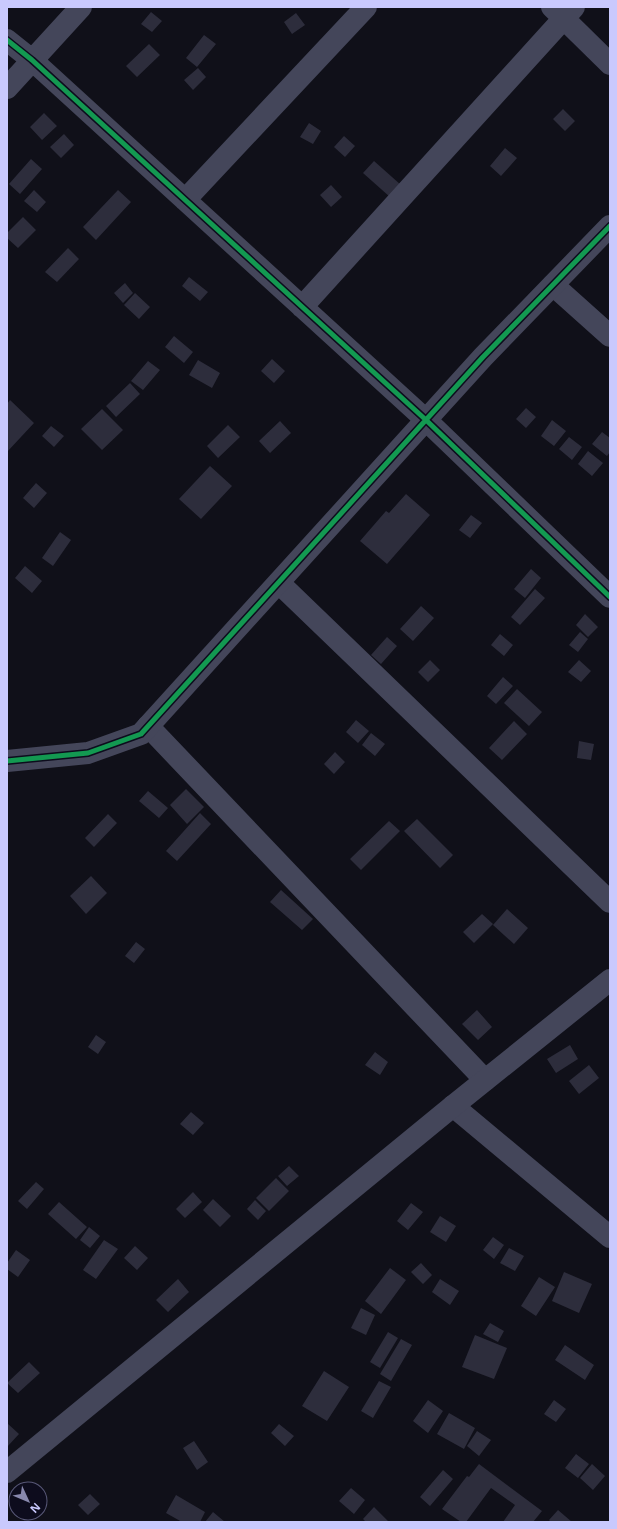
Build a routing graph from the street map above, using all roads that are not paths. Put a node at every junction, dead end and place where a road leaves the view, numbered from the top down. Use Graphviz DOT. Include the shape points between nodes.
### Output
graph roads {
  1 [pos="80,7"];
  2 [pos="366,7"];
  3 [pos="563,11"];
  4 [pos="7,40"];
  5 [pos="32,60"];
  6 [pos="610,64"];
  7 [pos="7,88"];
  8 [pos="185,200"];
  9 [pos="610,226"];
  10 [pos="553,285"];
  11 [pos="302,307"];
  12 [pos="610,336"];
  13 [pos="426,420"];
  14 [pos="279,583"];
  15 [pos="610,597"];
  16 [pos="148,726"];
  17 [pos="7,761"];
  18 [pos="610,902"];
  19 [pos="610,980"];
  20 [pos="485,1080"];
  21 [pos="453,1106"];
  22 [pos="610,1237"];
  23 [pos="7,1472"];
  1 -- 5 [label="street"];
  2 -- 8 [label="street"];
  3 -- 6 [label="street"];
  3 -- 11 [label="street"];
  4 -- 5 [label="street"];
  5 -- 7 [label="street"];
  5 -- 8 [label="street"];
  8 -- 11 [label="street"];
  9 -- 10 [label="street"];
  10 -- 12 [label="street"];
  10 -- 13 [label="street" via="482,357"];
  11 -- 13 [label="street"];
  13 -- 14 [label="street"];
  13 -- 15 [label="street"];
  14 -- 16 [label="street"];
  14 -- 18 [label="street"];
  16 -- 17 [label="street" via="141,734 88,754"];
  16 -- 20 [label="street"];
  19 -- 20 [label="street"];
  20 -- 21 [label="street"];
  21 -- 22 [label="street"];
  21 -- 23 [label="street"];
}
